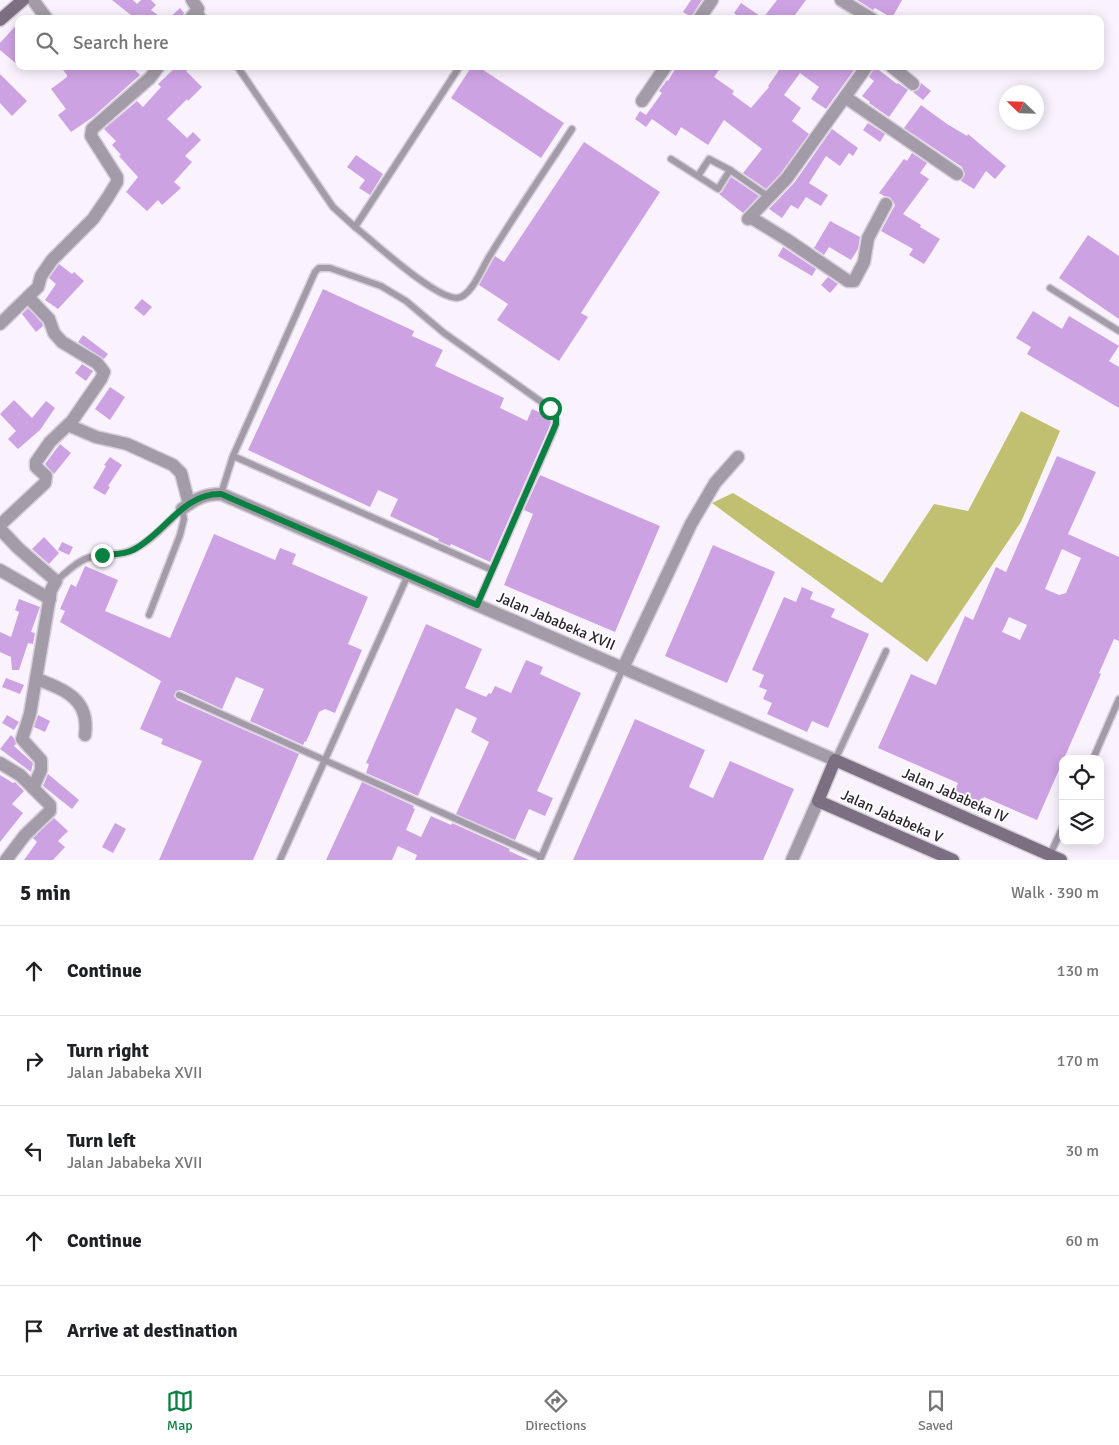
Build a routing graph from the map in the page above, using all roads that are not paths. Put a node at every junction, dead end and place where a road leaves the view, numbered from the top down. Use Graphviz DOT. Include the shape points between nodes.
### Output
graph roads {
  1 [pos="33,0"];
  2 [pos="712,0"];
  3 [pos="841,0"];
  4 [pos="16,2"];
  5 [pos="44,15"];
  6 [pos="702,15"];
  7 [pos="865,15"];
  8 [pos="0,20"];
  9 [pos="156,70"];
  10 [pos="240,70"];
  11 [pos="457,70"];
  12 [pos="663,70"];
  13 [pos="864,70"];
  14 [pos="897,70"];
  15 [pos="913,84"];
  16 [pos="845,97"];
  17 [pos="642,101"];
  18 [pos="572,129"];
  19 [pos="671,159"];
  20 [pos="730,170"];
  21 [pos="957,174"];
  22 [pos="698,176"];
  23 [pos="769,197"];
  24 [pos="886,204"];
  25 [pos="355,227"];
  26 [pos="1050,288"];
  27 [pos="28,297"];
  28 [pos="0,324"];
  29 [pos="1119,331"];
  30 [pos="68,425"];
  31 [pos="234,456"];
  32 [pos="738,457"];
  33 [pos="221,494"];
  34 [pos="186,507"];
  35 [pos="0,525"];
  36 [pos="0,529"];
  37 [pos="0,570"];
  38 [pos="492,570"];
  39 [pos="408,575"];
  40 [pos="56,581"];
  41 [pos="50,599"];
  42 [pos="477,605"];
  43 [pos="149,615"];
  44 [pos="886,651"];
  45 [pos="623,668"];
  46 [pos="37,678"];
  47 [pos="179,695"];
  48 [pos="1119,699"];
  49 [pos="85,735"];
  50 [pos="1095,755"];
  51 [pos="835,760"];
  52 [pos="325,761"];
  53 [pos="0,763"];
  54 [pos="33,788"];
  55 [pos="818,801"];
  56 [pos="1059,844"];
  57 [pos="1056,857"];
  58 [pos="541,859"];
  59 [pos="6,860"];
  60 [pos="280,860"];
  61 [pos="792,860"];
  62 [pos="953,860"];
  1 -- 5 [label="street"];
  2 -- 6 [label="street"];
  3 -- 7 [label="street"];
  4 -- 8 [label="street"];
  9 -- 27 [label="street" via="92,129 91,136 117,182 93,218 52,260 38,287"];
  10 -- 25 [label="lane" via="332,207"];
  11 -- 25 [label="lane"];
  12 -- 17 [label="street"];
  13 -- 16 [label="street"];
  14 -- 15 [label="street"];
  16 -- 21 [label="street"];
  16 -- 23 [label="street" via="793,170"];
  18 -- 25 [label="lane" via="468,293 462,297 450,297 423,282"];
  19 -- 22 [label="lane"];
  20 -- 22 [label="lane" via="709,158"];
  20 -- 22 [label="lane" via="718,189"];
  20 -- 23 [label="lane"];
  23 -- 24 [label="street" via="749,218 848,281 854,281 864,262 868,238"];
  26 -- 29 [label="lane"];
  27 -- 28 [label="street"];
  27 -- 30 [label="street" via="49,319 54,333 62,342 96,363 104,372"];
  30 -- 34 [label="street" via="127,444 173,465 181,473"];
  30 -- 35 [label="street" via="36,462 36,467 46,476 45,483"];
  31 -- 33 [label="lane"];
  31 -- 38 [label="lane"];
  31 -- 38 [label="lane" via="315,272 319,268 330,268 381,286 406,301 444,334 556,414 553,432"];
  32 -- 45 [label="street" via="715,484 691,524"];
  33 -- 34 [label="street" via="204,496"];
  33 -- 39 [label="street, Jalan Jababeka XVII"];
  34 -- 40 [label="lane" via="132,550 89,558"];
  34 -- 43 [label="lane" via="183,526"];
  36 -- 40 [label="street"];
  37 -- 41 [label="street"];
  38 -- 42 [label="lane"];
  39 -- 42 [label="street, Jalan Jababeka XVII"];
  39 -- 52 [label="lane"];
  40 -- 41 [label="street"];
  41 -- 46 [label="street"];
  42 -- 45 [label="street, Jalan Jababeka XVII"];
  44 -- 51 [label="lane"];
  45 -- 51 [label="street, Jalan Jababeka XVII"];
  45 -- 58 [label="lane"];
  46 -- 49 [label="street" via="76,700 85,713"];
  46 -- 54 [label="street" via="22,738 42,762"];
  47 -- 52 [label="lane"];
  48 -- 50 [label="lane"];
  51 -- 55 [label="street"];
  51 -- 57 [label="street, Jalan Jababeka IV"];
  52 -- 58 [label="lane"];
  52 -- 60 [label="lane"];
  53 -- 54 [label="street" via="20,775"];
  54 -- 59 [label="street" via="50,805 50,811"];
  55 -- 61 [label="street"];
  55 -- 62 [label="street, Jalan Jababeka V"];
  56 -- 57 [label="lane"];
}
